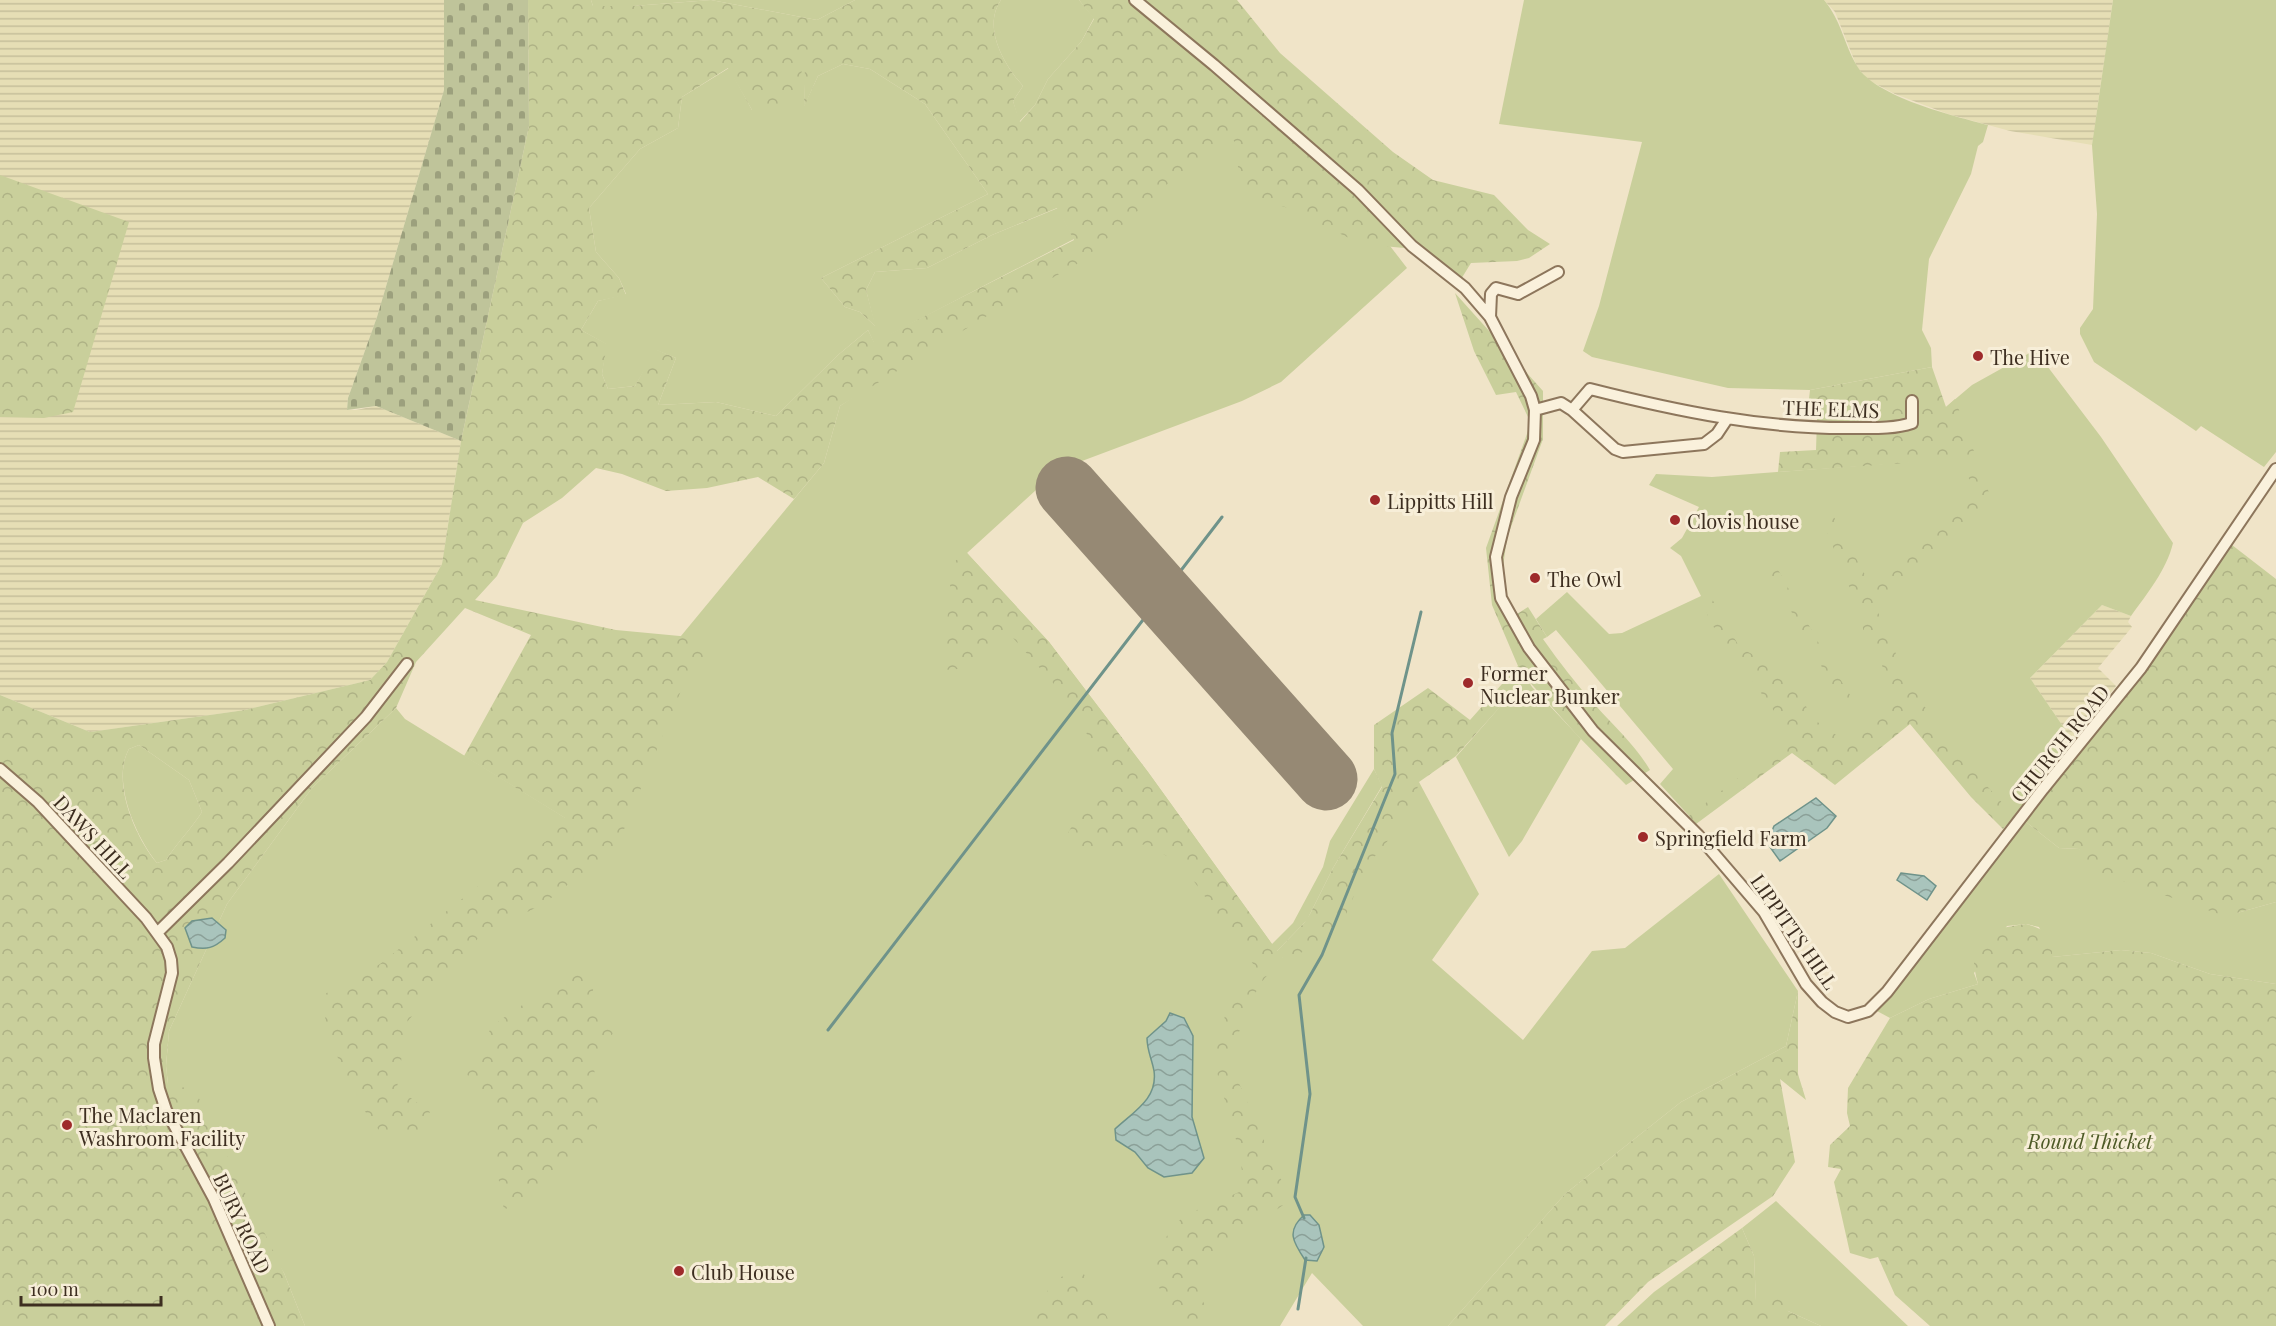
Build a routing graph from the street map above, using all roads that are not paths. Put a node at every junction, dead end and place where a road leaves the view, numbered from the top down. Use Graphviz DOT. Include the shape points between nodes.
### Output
graph roads {
  1 [pos="1135,0"];
  2 [pos="1558,272"];
  3 [pos="1490,317"];
  4 [pos="1912,402"];
  5 [pos="1572,410"];
  6 [pos="1534,411"];
  7 [pos="1727,420"];
  8 [pos="2276,469"];
  9 [pos="407,664"];
  10 [pos="0,770"];
  11 [pos="158,932"];
  12 [pos="1848,1017"];
  13 [pos="269,1326"];
  1 -- 3 [label="street, LIPPITTS HILL" via="1358,190 1412,246 1465,288"];
  2 -- 3 [label="street" via="1518,294 1496,288 1491,294"];
  3 -- 6 [label="street, LIPPITTS HILL" via="1531,396"];
  4 -- 7 [label="street, THE ELMS" via="1912,423 1892,427 1817,428"];
  5 -- 6 [label="street" via="1561,403"];
  5 -- 7 [label="street, THE ELMS" via="1590,389"];
  5 -- 7 [label="street" via="1623,452 1704,444"];
  6 -- 12 [label="street, LIPPITTS HILL" via="1534,440 1511,497 1496,557 1501,598 1529,648 1593,731 1698,835 1764,912 1806,984 1822,1002"];
  8 -- 12 [label="street, CHURCH ROAD" via="2111,708 2043,789 1887,992 1868,1011"];
  9 -- 11 [label="street" via="366,717"];
  10 -- 11 [label="street, DAWS HILL" via="38,802"];
  11 -- 13 [label="street, BURY ROAD" via="171,960 172,973 154,1044 159,1089 166,1110 219,1208"];
}
